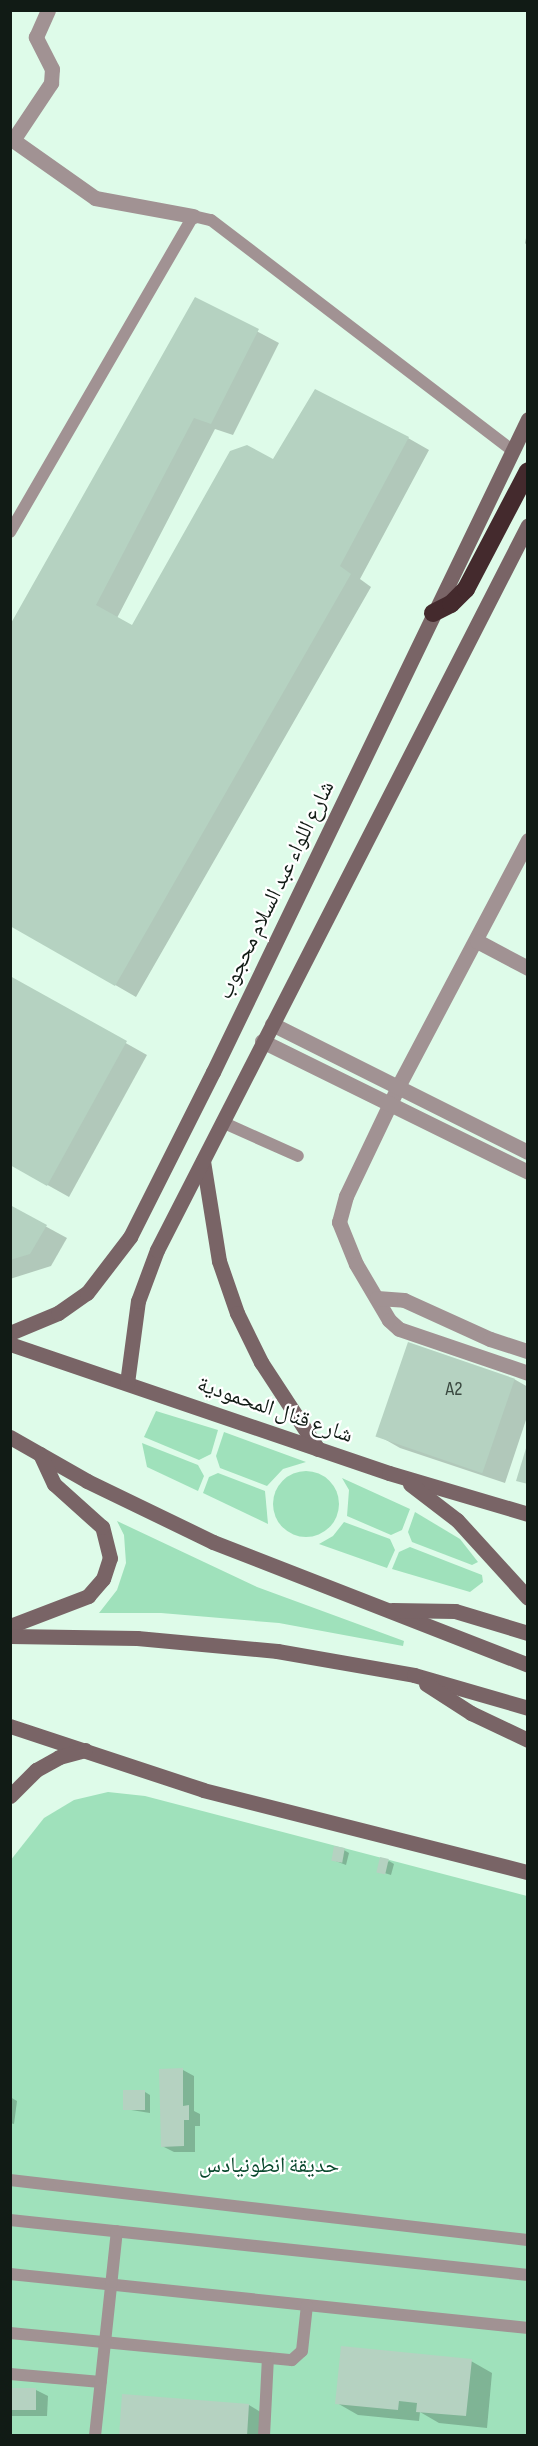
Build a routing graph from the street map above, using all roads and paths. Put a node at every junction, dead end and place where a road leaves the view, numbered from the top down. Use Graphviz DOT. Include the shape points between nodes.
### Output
graph roads {
  1 [pos="48,10"];
  2 [pos="12,139"];
  3 [pos="193,216"];
  4 [pos="528,418"];
  5 [pos="511,449"];
  6 [pos="528,471"];
  7 [pos="528,525"];
  8 [pos="10,532"];
  9 [pos="433,614"];
  10 [pos="528,840"];
  11 [pos="477,941"];
  12 [pos="528,968"];
  13 [pos="272,1024"];
  14 [pos="262,1041"];
  15 [pos="398,1087"];
  16 [pos="391,1102"];
  17 [pos="222,1122"];
  18 [pos="528,1152"];
  19 [pos="298,1156"];
  20 [pos="203,1160"];
  21 [pos="528,1172"];
  22 [pos="377,1298"];
  23 [pos="10,1333"];
  24 [pos="10,1344"];
  25 [pos="528,1351"];
  26 [pos="528,1373"];
  27 [pos="128,1383"];
  28 [pos="10,1437"];
  29 [pos="318,1449"];
  30 [pos="40,1454"];
  31 [pos="389,1473"];
  32 [pos="528,1514"];
  33 [pos="528,1598"];
  34 [pos="386,1611"];
  35 [pos="10,1626"];
  36 [pos="528,1633"];
  37 [pos="10,1636"];
  38 [pos="528,1665"];
  39 [pos="414,1675"];
  40 [pos="528,1708"];
  41 [pos="10,1726"];
  42 [pos="528,1740"];
  43 [pos="85,1750"];
  44 [pos="10,1796"];
  45 [pos="528,1872"];
  46 [pos="10,2180"];
  47 [pos="10,2220"];
  48 [pos="117,2231"];
  49 [pos="528,2240"];
  50 [pos="10,2274"];
  51 [pos="528,2275"];
  52 [pos="111,2285"];
  53 [pos="307,2305"];
  54 [pos="528,2328"];
  55 [pos="10,2333"];
  56 [pos="105,2342"];
  57 [pos="268,2358"];
  58 [pos="10,2374"];
  59 [pos="101,2382"];
  60 [pos="95,2436"];
  61 [pos="264,2436"];
  1 -- 2 [label="street" via="36,38 52,69 51,83"];
  2 -- 3 [label="street" via="95,198"];
  3 -- 5 [label="lane" via="211,220"];
  3 -- 8 [label="lane"];
  4 -- 5 [label="main road, شارع اللواء عبد السلام محجوب"];
  5 -- 9 [label="main road, شارع اللواء عبد السلام محجوب"];
  6 -- 9 [label="highway" via="466,589"];
  7 -- 13 [label="main road"];
  9 -- 23 [label="main road, شارع اللواء عبد السلام محجوب" via="130,1237 87,1293 58,1313"];
  10 -- 11 [label="street"];
  11 -- 12 [label="street"];
  11 -- 15 [label="street"];
  13 -- 14 [label="main road"];
  13 -- 15 [label="street"];
  14 -- 16 [label="street"];
  14 -- 17 [label="main road"];
  15 -- 16 [label="street"];
  15 -- 18 [label="street"];
  16 -- 21 [label="street"];
  16 -- 22 [label="street" via="343,1203 339,1222 347,1247"];
  17 -- 19 [label="lane"];
  17 -- 20 [label="main road"];
  20 -- 27 [label="main road" via="147,1275 132,1329"];
  20 -- 29 [label="main road" via="219,1261 237,1313 261,1362"];
  22 -- 25 [label="street" via="404,1300 490,1339"];
  22 -- 26 [label="street" via="399,1329"];
  24 -- 27 [label="main road, شارع قنال المحمودية"];
  27 -- 29 [label="main road, شارع قنال المحمودية"];
  28 -- 30 [label="main road"];
  29 -- 31 [label="main road, شارع قنال المحمودية"];
  30 -- 34 [label="main road" via="213,1542"];
  30 -- 35 [label="main road" via="54,1484 102,1527 110,1558 103,1579 88,1596"];
  31 -- 32 [label="main road, شارع قنال المحمودية"];
  31 -- 33 [label="main road" via="458,1520"];
  34 -- 36 [label="main road" via="455,1611"];
  34 -- 38 [label="main road"];
  37 -- 39 [label="main road" via="207,1643"];
  39 -- 40 [label="main road"];
  39 -- 42 [label="main road" via="471,1713"];
  41 -- 43 [label="main road"];
  43 -- 44 [label="main road" via="59,1757 36,1770"];
  43 -- 45 [label="main road" via="203,1790"];
  46 -- 49 [label="lane"];
  47 -- 48 [label="lane"];
  48 -- 51 [label="lane"];
  48 -- 52 [label="lane"];
  50 -- 52 [label="lane"];
  52 -- 53 [label="lane"];
  52 -- 56 [label="lane"];
  53 -- 54 [label="lane"];
  53 -- 57 [label="lane" via="300,2355 292,2360"];
  55 -- 56 [label="lane"];
  56 -- 57 [label="lane"];
  56 -- 59 [label="lane"];
  57 -- 61 [label="lane"];
  58 -- 59 [label="lane"];
  59 -- 60 [label="lane"];
}
